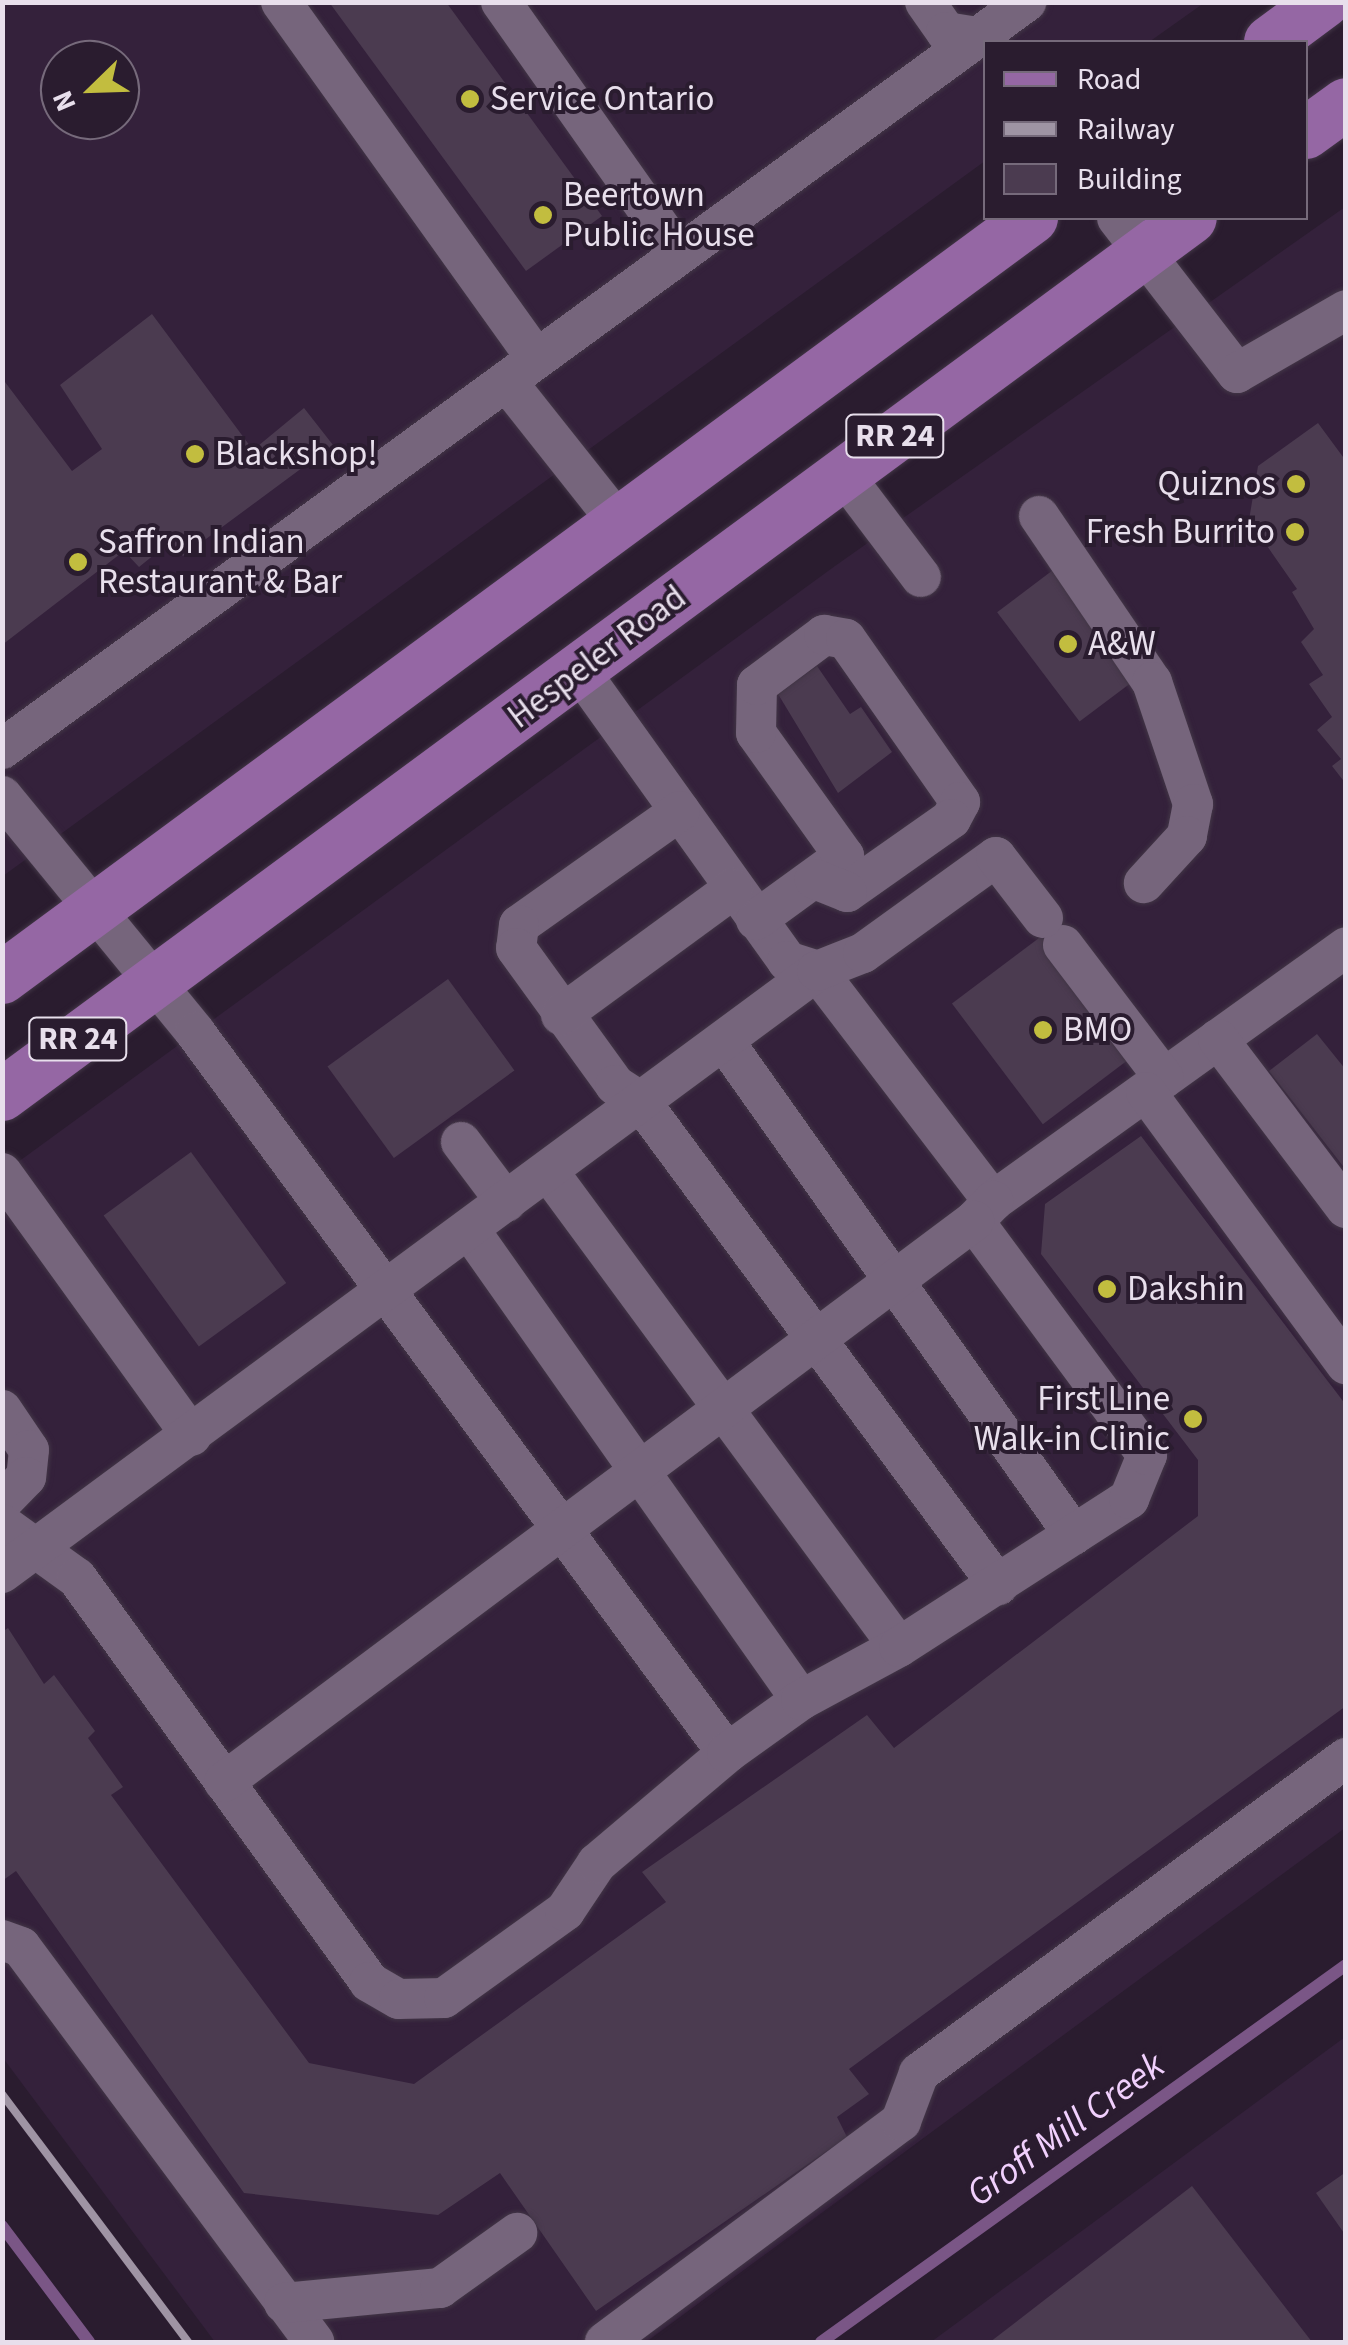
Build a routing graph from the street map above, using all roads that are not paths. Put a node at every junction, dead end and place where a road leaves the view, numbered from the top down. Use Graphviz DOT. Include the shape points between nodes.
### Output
graph roads {
  1 [pos="281,2"];
  2 [pos="501,2"];
  3 [pos="925,2"];
  4 [pos="1026,2"];
  5 [pos="1324,2"];
  6 [pos="981,28"];
  7 [pos="1273,40"];
  8 [pos="1346,104"];
  9 [pos="1308,132"];
  10 [pos="1029,220"];
  11 [pos="1183,220"];
  12 [pos="1130,235"];
  13 [pos="680,254"];
  14 [pos="1341,324"];
  15 [pos="522,370"];
  16 [pos="843,474"];
  17 [pos="1039,516"];
  18 [pos="618,522"];
  19 [pos="921,577"];
  20 [pos="579,670"];
  21 [pos="2,749"];
  22 [pos="2,796"];
  23 [pos="680,810"];
  24 [pos="814,879"];
  25 [pos="1144,883"];
  26 [pos="745,905"];
  27 [pos="92,911"];
  28 [pos="1346,947"];
  29 [pos="817,972"];
  30 [pos="2,978"];
  31 [pos="154,984"];
  32 [pos="561,1015"];
  33 [pos="1218,1039"];
  34 [pos="724,1040"];
  35 [pos="1155,1085"];
  36 [pos="2,1095"];
  37 [pos="641,1102"];
  38 [pos="461,1142"];
  39 [pos="548,1171"];
  40 [pos="2,1173"];
  41 [pos="506,1202"];
  42 [pos="1346,1208"];
  43 [pos="984,1211"];
  44 [pos="469,1229"];
  45 [pos="897,1280"];
  46 [pos="386,1290"];
  47 [pos="818,1338"];
  48 [pos="1346,1364"];
  49 [pos="2,1410"];
  50 [pos="722,1411"];
  51 [pos="192,1436"];
  52 [pos="640,1472"];
  53 [pos="2,1502"];
  54 [pos="2,1524"];
  55 [pos="563,1531"];
  56 [pos="1074,1535"];
  57 [pos="37,1546"];
  58 [pos="2,1572"];
  59 [pos="998,1585"];
  60 [pos="900,1647"];
  61 [pos="801,1700"];
  62 [pos="727,1753"];
  63 [pos="1346,1758"];
  64 [pos="224,1782"];
  65 [pos="2,1940"];
  66 [pos="517,2233"];
  67 [pos="284,2303"];
  68 [pos="314,2342"];
  69 [pos="605,2342"];
  1 -- 15 [label="lane"];
  2 -- 13 [label="lane"];
  3 -- 6 [label="lane" via="946,32"];
  4 -- 6 [label="lane"];
  5 -- 7 [label="main road"];
  6 -- 13 [label="lane"];
  8 -- 9 [label="main road"];
  10 -- 18 [label="main road, RR 24"];
  11 -- 12 [label="main road, Hespeler Road / RR 24"];
  12 -- 14 [label="lane" via="1237,372"];
  12 -- 16 [label="main road, Hespeler Road / RR 24"];
  13 -- 15 [label="lane"];
  15 -- 18 [label="lane"];
  15 -- 21 [label="lane"];
  16 -- 19 [label="lane"];
  16 -- 20 [label="main road, Hespeler Road / RR 24"];
  17 -- 25 [label="lane" via="1152,682 1193,804 1187,836"];
  18 -- 27 [label="main road, RR 24"];
  20 -- 23 [label="lane"];
  20 -- 31 [label="main road, Hespeler Road / RR 24"];
  22 -- 27 [label="lane"];
  23 -- 26 [label="lane"];
  23 -- 32 [label="lane" via="519,924 516,948"];
  24 -- 24 [label="lane" via="848,892 952,819 960,802 846,640 824,635 758,686 756,733 844,856"];
  24 -- 26 [label="lane"];
  26 -- 29 [label="lane" via="787,961"];
  26 -- 32 [label="lane"];
  27 -- 30 [label="main road, RR 24"];
  27 -- 31 [label="lane"];
  28 -- 33 [label="lane"];
  29 -- 34 [label="lane"];
  29 -- 35 [label="lane" via="864,954 996,857"];
  29 -- 43 [label="lane"];
  31 -- 36 [label="main road, Hespeler Road / RR 24"];
  31 -- 46 [label="lane"];
  32 -- 37 [label="lane" via="615,1086"];
  33 -- 35 [label="lane"];
  33 -- 42 [label="lane"];
  34 -- 37 [label="lane"];
  34 -- 45 [label="lane"];
  35 -- 43 [label="lane"];
  35 -- 48 [label="lane"];
  37 -- 39 [label="lane"];
  37 -- 47 [label="lane"];
  38 -- 41 [label="lane"];
  39 -- 41 [label="lane"];
  39 -- 50 [label="lane"];
  40 -- 51 [label="lane"];
  41 -- 44 [label="lane"];
  43 -- 45 [label="lane"];
  43 -- 56 [label="lane" via="1148,1456 1128,1499"];
  44 -- 46 [label="lane"];
  44 -- 52 [label="lane"];
  45 -- 47 [label="lane"];
  45 -- 56 [label="lane"];
  46 -- 51 [label="lane"];
  46 -- 55 [label="lane"];
  47 -- 50 [label="lane"];
  47 -- 59 [label="lane"];
  49 -- 53 [label="lane" via="29,1450 26,1477"];
  50 -- 52 [label="lane"];
  50 -- 60 [label="lane"];
  51 -- 57 [label="lane"];
  52 -- 55 [label="lane"];
  52 -- 61 [label="lane"];
  54 -- 57 [label="lane"];
  55 -- 62 [label="lane"];
  55 -- 64 [label="lane"];
  56 -- 59 [label="lane"];
  57 -- 58 [label="lane"];
  57 -- 64 [label="lane" via="78,1578"];
  59 -- 60 [label="lane"];
  60 -- 61 [label="lane"];
  61 -- 62 [label="lane"];
  62 -- 64 [label="lane" via="597,1862 565,1911 444,1998 398,1999 368,1982"];
  63 -- 69 [label="lane" via="920,2073 901,2122"];
  65 -- 67 [label="lane" via="21,1947"];
  66 -- 67 [label="lane" via="440,2288"];
  67 -- 68 [label="lane"];
}
